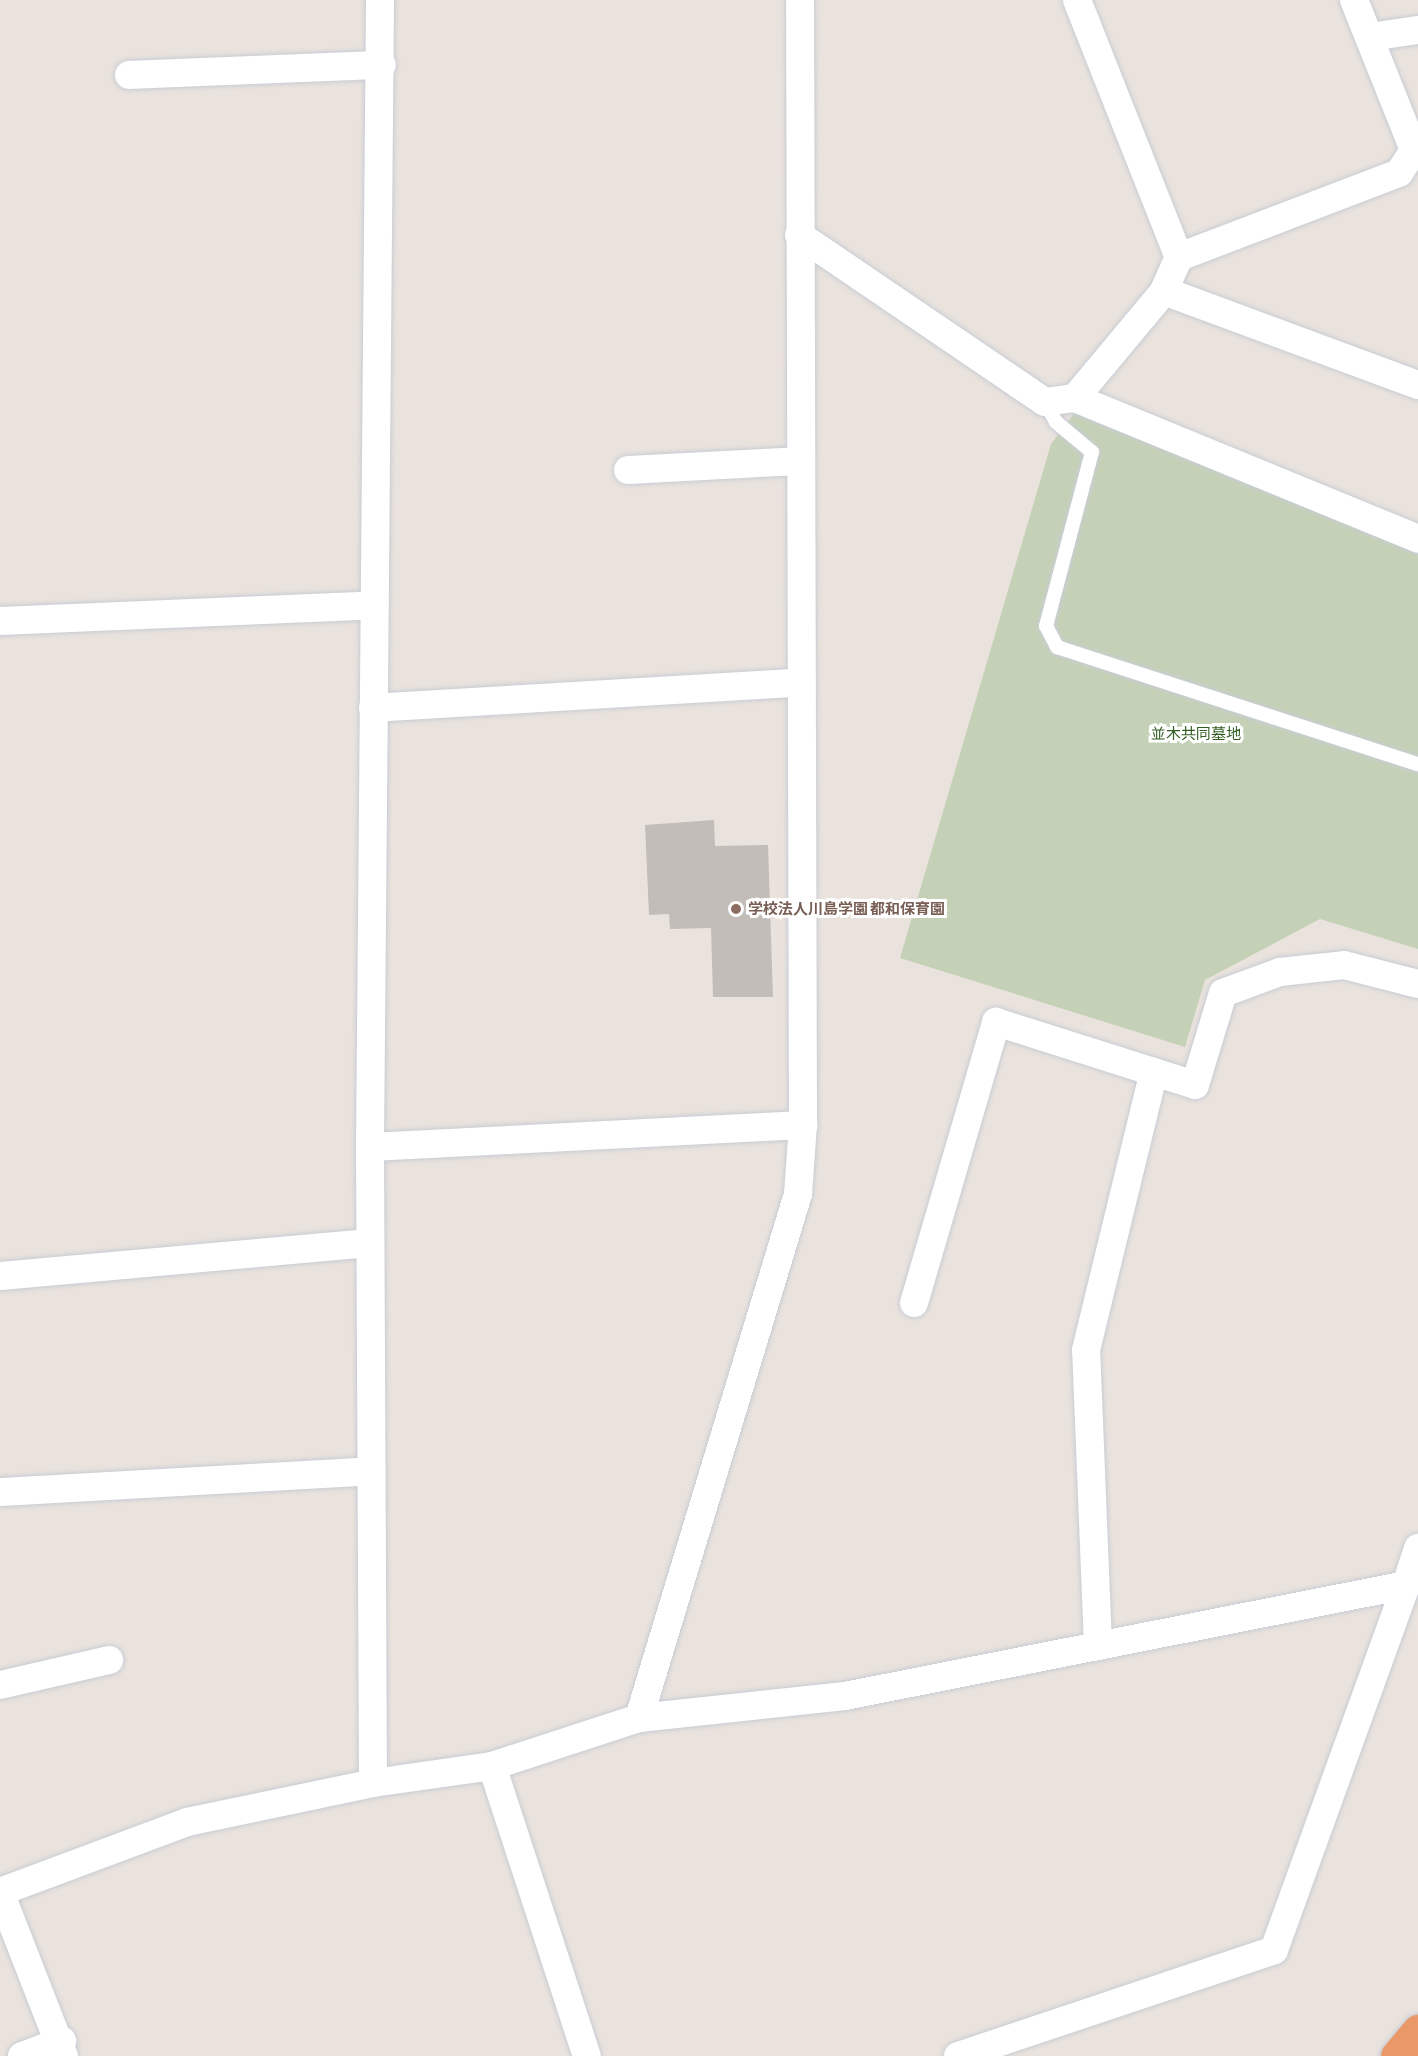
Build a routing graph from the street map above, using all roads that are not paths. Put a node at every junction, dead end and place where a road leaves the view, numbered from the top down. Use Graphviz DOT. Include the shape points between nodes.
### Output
graph roads {
  1 [pos="380,0"];
  2 [pos="800,0"];
  3 [pos="1077,0"];
  4 [pos="1354,0"];
  5 [pos="1418,30"];
  6 [pos="1370,38"];
  7 [pos="382,64"];
  8 [pos="129,75"];
  9 [pos="799,235"];
  10 [pos="1179,257"];
  11 [pos="1164,291"];
  12 [pos="1418,385"];
  13 [pos="1075,398"];
  14 [pos="1045,402"];
  15 [pos="798,461"];
  16 [pos="628,470"];
  17 [pos="1418,538"];
  18 [pos="375,605"];
  19 [pos="0,621"];
  20 [pos="799,683"];
  21 [pos="373,708"];
  22 [pos="1418,764"];
  23 [pos="1418,984"];
  24 [pos="1154,1072"];
  25 [pos="803,1125"];
  26 [pos="370,1147"];
  27 [pos="370,1243"];
  28 [pos="0,1276"];
  29 [pos="914,1303"];
  30 [pos="371,1471"];
  31 [pos="0,1492"];
  32 [pos="1418,1548"];
  33 [pos="1406,1585"];
  34 [pos="1098,1646"];
  35 [pos="109,1659"];
  36 [pos="0,1685"];
  37 [pos="639,1718"];
  38 [pos="492,1766"];
  39 [pos="373,1783"];
  40 [pos="0,1892"];
  41 [pos="1418,2031"];
  42 [pos="63,2049"];
  43 [pos="22,2056"];
  44 [pos="587,2056"];
  45 [pos="958,2056"];
  46 [pos="1397,2056"];
  1 -- 7 [label="street"];
  2 -- 9 [label="street"];
  3 -- 10 [label="street"];
  4 -- 6 [label="street"];
  5 -- 6 [label="street"];
  6 -- 10 [label="street" via="1414,150 1398,173"];
  7 -- 8 [label="street"];
  7 -- 18 [label="street"];
  9 -- 14 [label="street"];
  9 -- 15 [label="street"];
  10 -- 11 [label="street"];
  11 -- 12 [label="street"];
  11 -- 13 [label="street"];
  13 -- 14 [label="street"];
  13 -- 17 [label="street"];
  14 -- 22 [label="lane" via="1056,422 1092,452 1046,626 1057,647"];
  15 -- 16 [label="street"];
  15 -- 20 [label="street"];
  18 -- 19 [label="street"];
  18 -- 21 [label="street"];
  20 -- 21 [label="street"];
  20 -- 25 [label="street"];
  21 -- 26 [label="street"];
  23 -- 24 [label="street" via="1344,965 1280,972 1223,993 1195,1085"];
  24 -- 29 [label="street" via="996,1022"];
  24 -- 34 [label="street" via="1086,1350"];
  25 -- 26 [label="street"];
  25 -- 37 [label="street" via="798,1194"];
  26 -- 27 [label="street"];
  27 -- 28 [label="street"];
  27 -- 30 [label="street"];
  30 -- 31 [label="street"];
  30 -- 39 [label="street"];
  32 -- 33 [label="street"];
  33 -- 34 [label="street"];
  33 -- 45 [label="street" via="1274,1950"];
  34 -- 37 [label="street" via="844,1696"];
  35 -- 36 [label="street"];
  37 -- 38 [label="street"];
  38 -- 39 [label="street"];
  38 -- 44 [label="street"];
  39 -- 40 [label="street" via="187,1822"];
  40 -- 42 [label="street"];
  41 -- 46 [label="highway"];
  42 -- 43 [label="street"];
}
